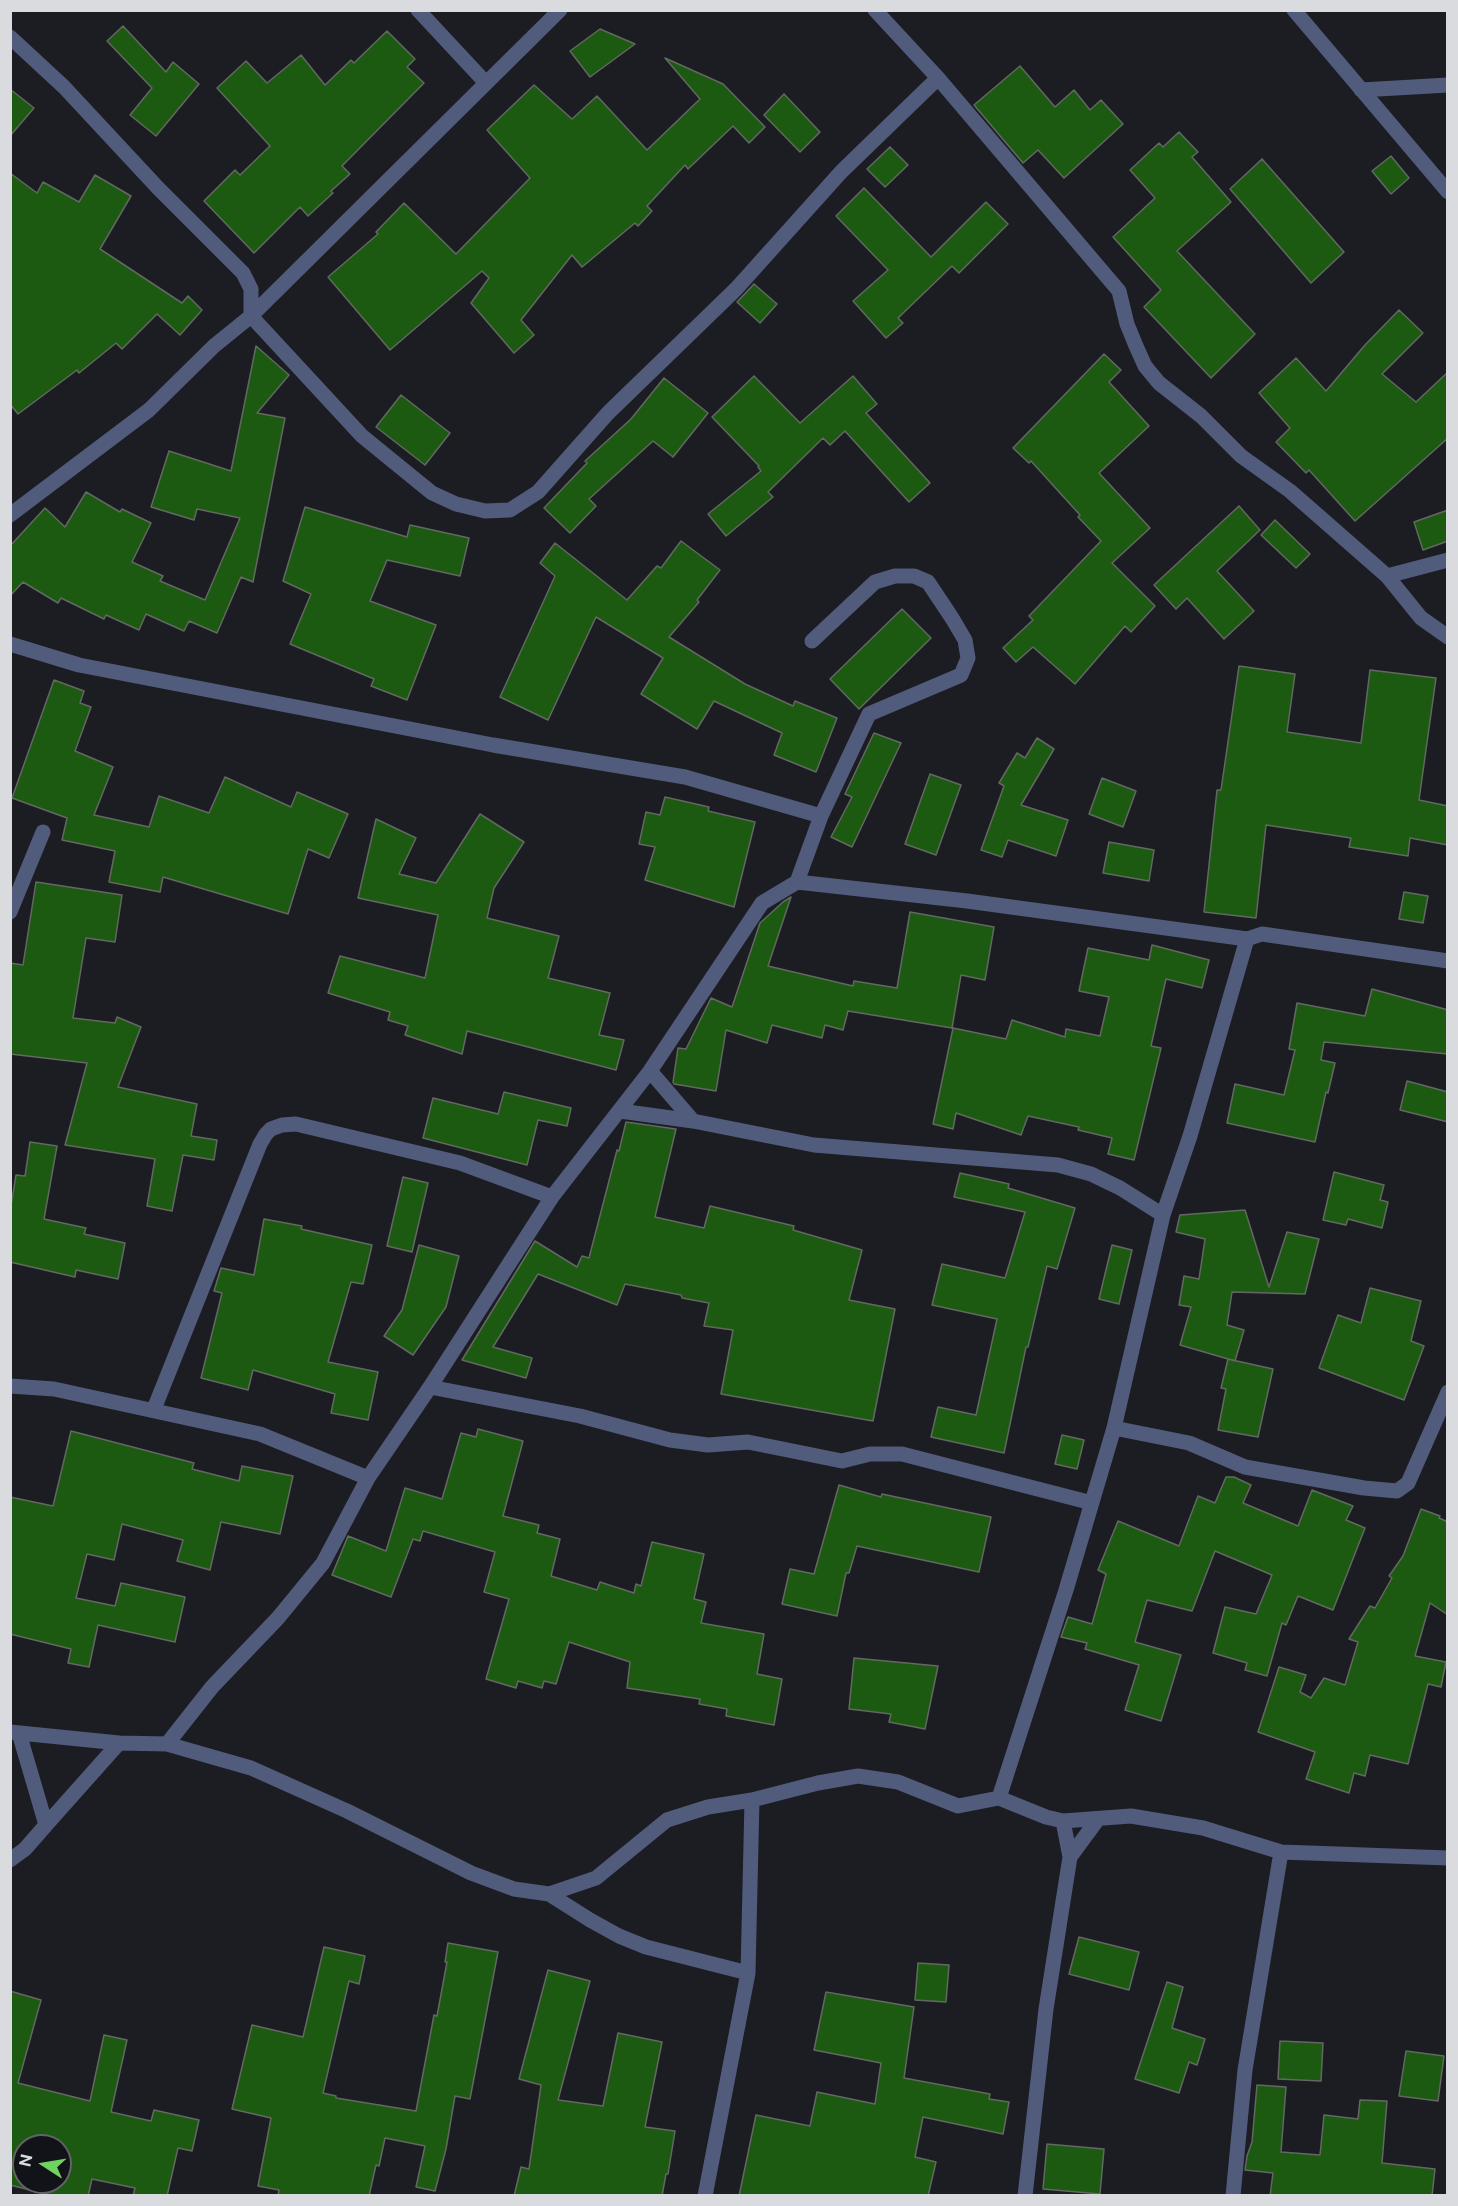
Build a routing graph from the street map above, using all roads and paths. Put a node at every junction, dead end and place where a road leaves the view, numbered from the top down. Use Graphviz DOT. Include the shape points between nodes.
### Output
graph roads {
  1 [pos="418,10"];
  2 [pos="560,10"];
  3 [pos="875,10"];
  4 [pos="1294,10"];
  5 [pos="10,37"];
  6 [pos="938,78"];
  7 [pos="486,83"];
  8 [pos="1448,85"];
  9 [pos="1361,90"];
  10 [pos="1448,192"];
  11 [pos="251,316"];
  12 [pos="10,515"];
  13 [pos="1448,560"];
  14 [pos="1387,576"];
  15 [pos="1448,637"];
  16 [pos="812,641"];
  17 [pos="10,644"];
  18 [pos="821,816"];
  19 [pos="43,832"];
  20 [pos="797,882"];
  21 [pos="10,912"];
  22 [pos="1247,939"];
  23 [pos="1448,961"];
  24 [pos="650,1071"];
  25 [pos="620,1111"];
  26 [pos="693,1121"];
  27 [pos="552,1197"];
  28 [pos="1163,1215"];
  29 [pos="10,1386"];
  30 [pos="430,1387"];
  31 [pos="1448,1392"];
  32 [pos="154,1409"];
  33 [pos="1114,1428"];
  34 [pos="368,1478"];
  35 [pos="1092,1503"];
  36 [pos="15,1732"];
  37 [pos="119,1743"];
  38 [pos="167,1744"];
  39 [pos="999,1798"];
  40 [pos="752,1800"];
  41 [pos="1098,1819"];
  42 [pos="1063,1821"];
  43 [pos="46,1825"];
  44 [pos="1281,1852"];
  45 [pos="1070,1857"];
  46 [pos="1448,1858"];
  47 [pos="10,1860"];
  48 [pos="549,1894"];
  49 [pos="748,1973"];
  50 [pos="705,2196"];
  51 [pos="1025,2196"];
  52 [pos="1233,2196"];
  1 -- 7 [label="street"];
  2 -- 7 [label="street"];
  3 -- 6 [label="street"];
  4 -- 9 [label="street"];
  5 -- 11 [label="street" via="64,87 243,273 251,289"];
  6 -- 11 [label="street" via="841,171 736,290 608,413 538,492 510,510 485,511 432,493 362,436"];
  6 -- 14 [label="street" via="1119,291 1127,324 1145,366 1159,383"];
  7 -- 11 [label="street"];
  8 -- 9 [label="street"];
  9 -- 10 [label="street"];
  11 -- 12 [label="street" via="214,346 149,410"];
  13 -- 14 [label="street"];
  14 -- 15 [label="street" via="1421,618"];
  16 -- 18 [label="street" via="875,582 915,576 928,582 952,618 965,640 968,658 961,675 869,714"];
  17 -- 18 [label="street" via="79,665 493,745 685,777"];
  18 -- 20 [label="street"];
  19 -- 21 [label="street"];
  20 -- 22 [label="street"];
  20 -- 24 [label="street" via="762,903"];
  22 -- 23 [label="street" via="1262,934"];
  22 -- 28 [label="street"];
  24 -- 25 [label="street"];
  24 -- 26 [label="street"];
  25 -- 26 [label="street"];
  25 -- 27 [label="street"];
  26 -- 28 [label="street" via="814,1145 1058,1165 1092,1174"];
  27 -- 30 [label="street"];
  27 -- 32 [label="street" via="449,1160 296,1124 271,1129 256,1154"];
  28 -- 33 [label="street"];
  29 -- 32 [label="street" via="54,1389"];
  30 -- 34 [label="street"];
  30 -- 35 [label="street" via="580,1416 670,1440 708,1445 748,1442 842,1461 870,1454 902,1454"];
  31 -- 33 [label="street" via="1408,1483 1397,1491 1245,1467 1189,1443"];
  32 -- 34 [label="street" via="260,1434"];
  33 -- 35 [label="street"];
  34 -- 38 [label="street" via="323,1563 278,1618 212,1687"];
  35 -- 39 [label="street"];
  36 -- 37 [label="street"];
  36 -- 43 [label="street"];
  37 -- 38 [label="street"];
  37 -- 43 [label="street"];
  38 -- 48 [label="street" via="251,1768 471,1873 514,1889"];
  39 -- 40 [label="street" via="958,1806 898,1782 858,1776"];
  39 -- 42 [label="street"];
  40 -- 48 [label="street" via="708,1807 667,1820 596,1878"];
  40 -- 49 [label="street"];
  41 -- 42 [label="street"];
  41 -- 44 [label="street" via="1131,1816 1203,1828"];
  41 -- 45 [label="street"];
  42 -- 45 [label="street"];
  43 -- 47 [label="street" via="26,1849"];
  44 -- 46 [label="street"];
  44 -- 52 [label="street" via="1245,2070"];
  45 -- 51 [label="street" via="1046,2009"];
  48 -- 49 [label="street" via="610,1931 646,1947"];
  49 -- 50 [label="street"];
}
